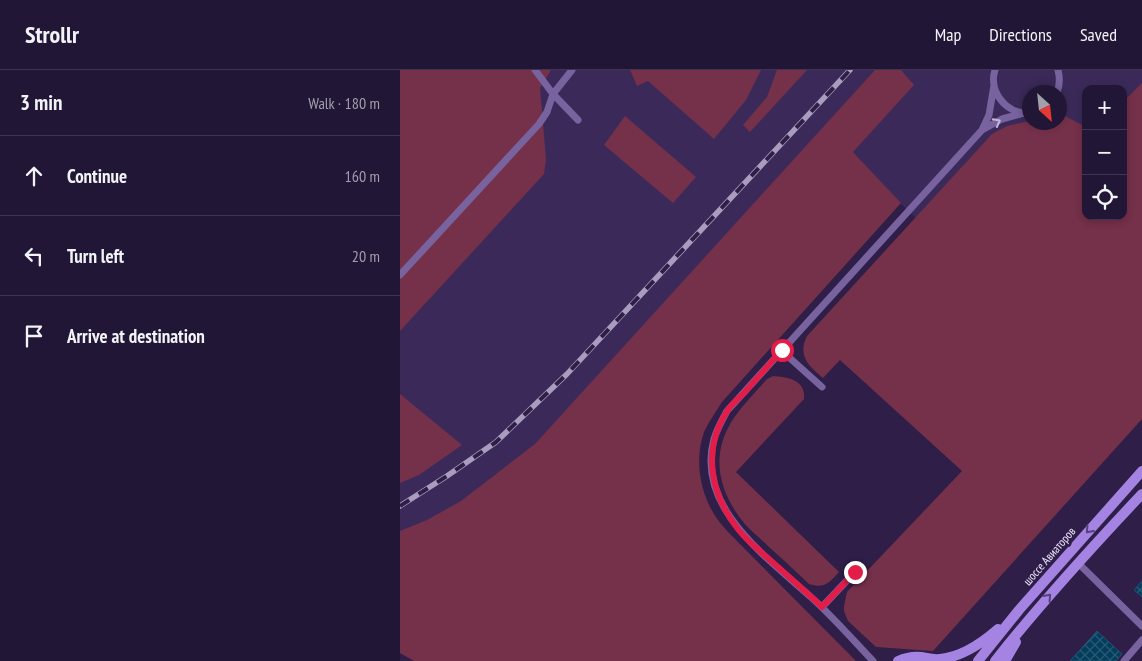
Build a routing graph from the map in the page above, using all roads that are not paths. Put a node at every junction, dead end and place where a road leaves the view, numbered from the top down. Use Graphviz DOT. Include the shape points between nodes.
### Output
graph roads {
  1 [pos="534,70"];
  2 [pos="572,70"];
  3 [pos="995,70"];
  4 [pos="1058,70"];
  5 [pos="994,85"];
  6 [pos="1059,85"];
  7 [pos="553,94"];
  8 [pos="1022,112"];
  9 [pos="1022,114"];
  10 [pos="578,120"];
  11 [pos="982,130"];
  12 [pos="400,275"];
  13 [pos="782,350"];
  14 [pos="822,387"];
  15 [pos="1142,471"];
  16 [pos="1142,494"];
  17 [pos="1078,563"];
  18 [pos="855,572"];
  19 [pos="822,607"];
  20 [pos="1019,610"];
  21 [pos="1027,620"];
  22 [pos="1142,626"];
  23 [pos="1142,640"];
  24 [pos="873,661"];
  25 [pos="898,661"];
  26 [pos="978,661"];
  27 [pos="994,661"];
  28 [pos="1005,661"];
  29 [pos="1124,661"];
  1 -- 7 [label="lane"];
  2 -- 7 [label="lane"];
  3 -- 5 [label="lane"];
  4 -- 6 [label="lane"];
  5 -- 8 [label="lane" via="1003,104"];
  5 -- 11 [label="lane" via="989,115"];
  7 -- 10 [label="lane"];
  7 -- 12 [label="lane" via="539,124"];
  11 -- 9 [label="lane, one-way" via="1002,119"];
  11 -- 13 [label="lane"];
  13 -- 14 [label="lane"];
  13 -- 19 [label="lane" via="727,411 714,440 712,476 727,513 738,530"];
  15 -- 20 [label="main road, шоссе Авиаторов, one-way"];
  16 -- 17 [label="main road"];
  21 -- 17 [label="main road, one-way"];
  17 -- 22 [label="lane"];
  18 -- 19 [label="lane"];
  19 -- 24 [label="lane"];
  20 -- 25 [label="main road" via="980,643 958,654 939,660 910,657"];
  20 -- 26 [label="main road, шоссе Авиаторов"];
  21 -- 27 [label="main road"];
  21 -- 28 [label="main road"];
  23 -- 29 [label="lane"];
}
